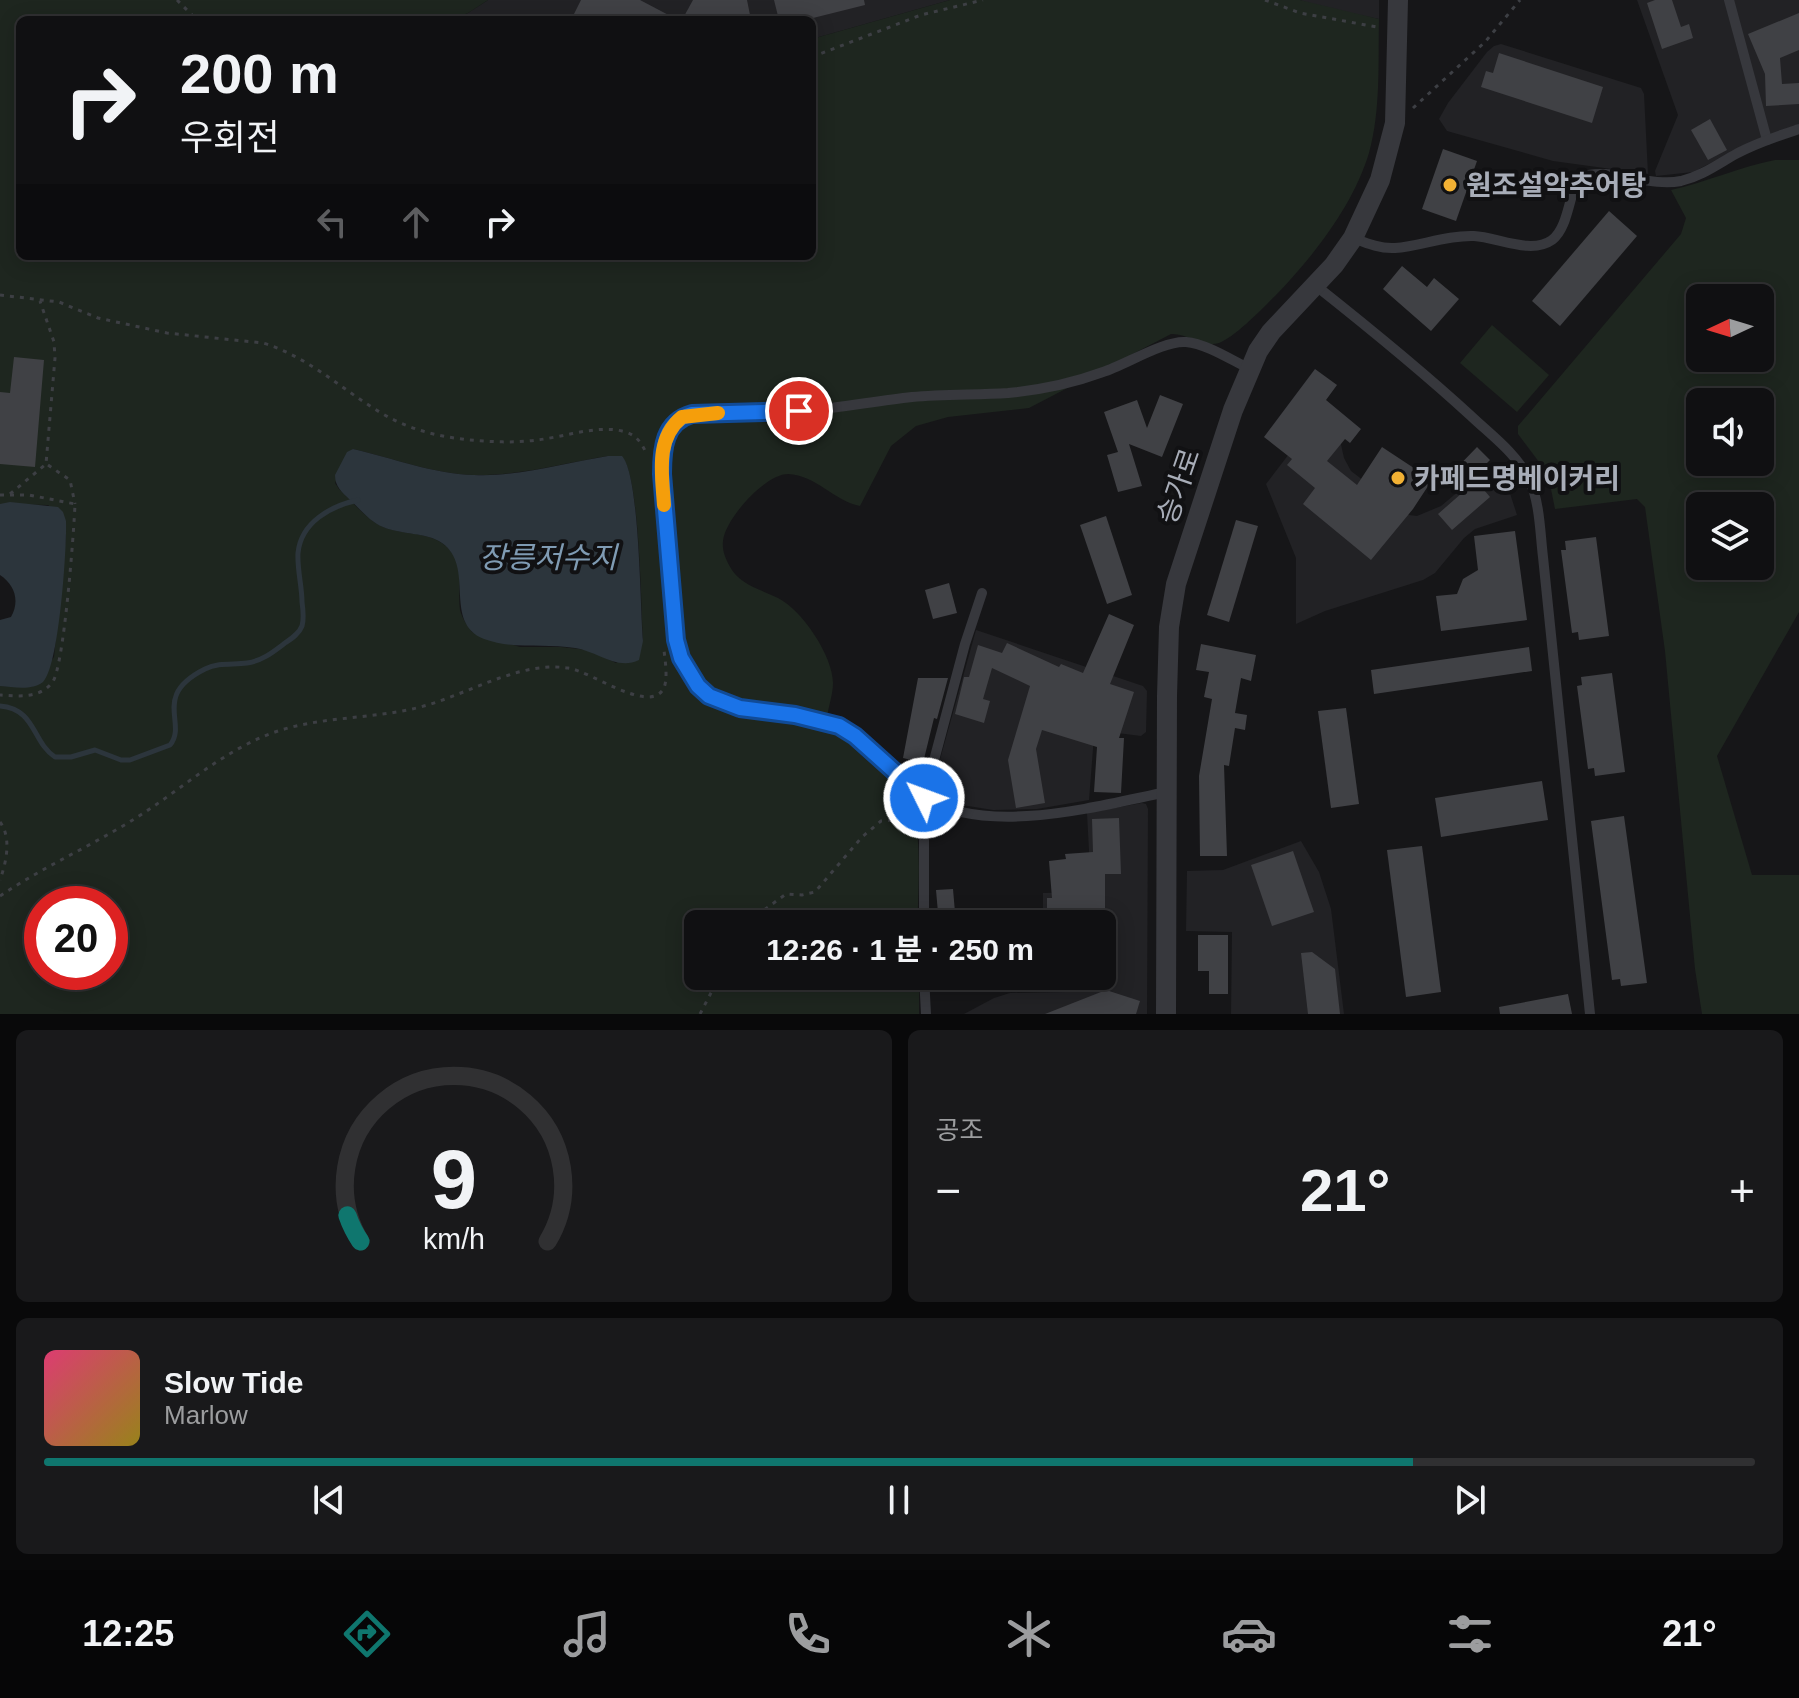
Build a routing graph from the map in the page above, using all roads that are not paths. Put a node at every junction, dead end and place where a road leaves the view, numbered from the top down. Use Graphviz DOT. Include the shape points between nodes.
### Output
graph roads {
  1 [pos="1398,0"];
  2 [pos="1729,0"];
  3 [pos="1799,129"];
  4 [pos="1767,140"];
  5 [pos="1353,238"];
  6 [pos="1315,285"];
  7 [pos="1250,369"];
  8 [pos="982,593"];
  9 [pos="1167,792"];
  10 [pos="924,798"];
  11 [pos="924,910"];
  12 [pos="925,990"];
  13 [pos="926,1014"];
  14 [pos="1166,1014"];
  15 [pos="1590,1014"];
  1 -- 5 [label="street, 승가로" via="1395,123 1380,180"];
  2 -- 4 [label="lane"];
  3 -- 4 [label="lane"];
  4 -- 5 [label="lane" via="1678,181 1596,174 1578,178 1556,236 1541,245 1453,236 1395,248"];
  5 -- 6 [label="street, 승가로"];
  6 -- 7 [label="street, 승가로" via="1271,332"];
  6 -- 15 [label="lane" via="1488,432 1530,481 1542,546"];
  7 -- 9 [label="street, 승가로" via="1176,584 1168,655"];
  7 -- 10 [label="lane" via="1195,344 1177,342 1100,373 1033,390 908,397 787,412 704,412 675,423 664,443 662,474 676,640 688,672 723,703 839,726"];
  8 -- 10 [label="lane"];
  9 -- 10 [label="lane" via="1013,816 966,813"];
  9 -- 14 [label="street, 승가로"];
  10 -- 11 [label="lane"];
  12 -- 13 [label="lane"];
}
